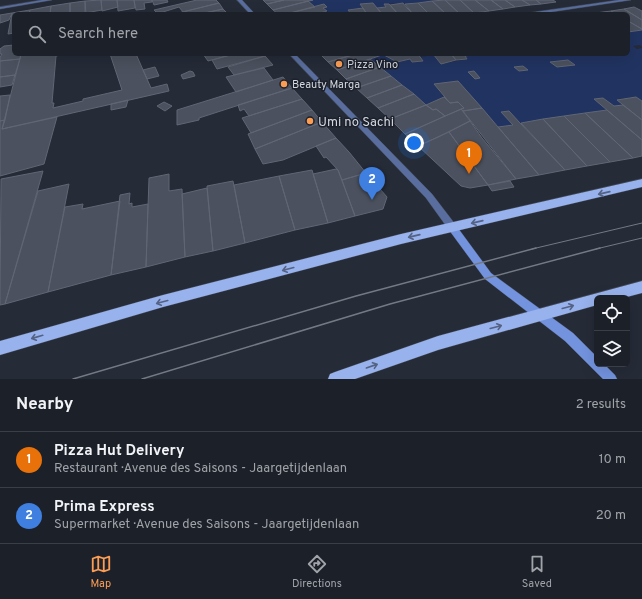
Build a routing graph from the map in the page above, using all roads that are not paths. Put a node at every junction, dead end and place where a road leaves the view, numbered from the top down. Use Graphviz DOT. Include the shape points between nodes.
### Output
graph roads {
  1 [pos="50,0"];
  2 [pos="239,0"];
  3 [pos="629,0"];
  4 [pos="0,8"];
  5 [pos="251,12"];
  6 [pos="542,12"];
  7 [pos="294,56"];
  8 [pos="642,184"];
  9 [pos="452,227"];
  10 [pos="642,287"];
  11 [pos="612,295"];
  12 [pos="594,300"];
  13 [pos="539,315"];
  14 [pos="0,348"];
  15 [pos="335,379"];
  16 [pos="611,379"];
  1 -- 4 [label="street"];
  2 -- 5 [label="street"];
  3 -- 6 [label="street"];
  7 -- 9 [label="street" via="428,196"];
  8 -- 9 [label="main road, one-way"];
  9 -- 13 [label="street" via="488,276"];
  9 -- 14 [label="main road, one-way" via="163,302"];
  10 -- 11 [label="main road"];
  13 -- 12 [label="main road, one-way"];
  15 -- 13 [label="main road, one-way" via="438,343"];
  13 -- 16 [label="street" via="569,337"];
}
